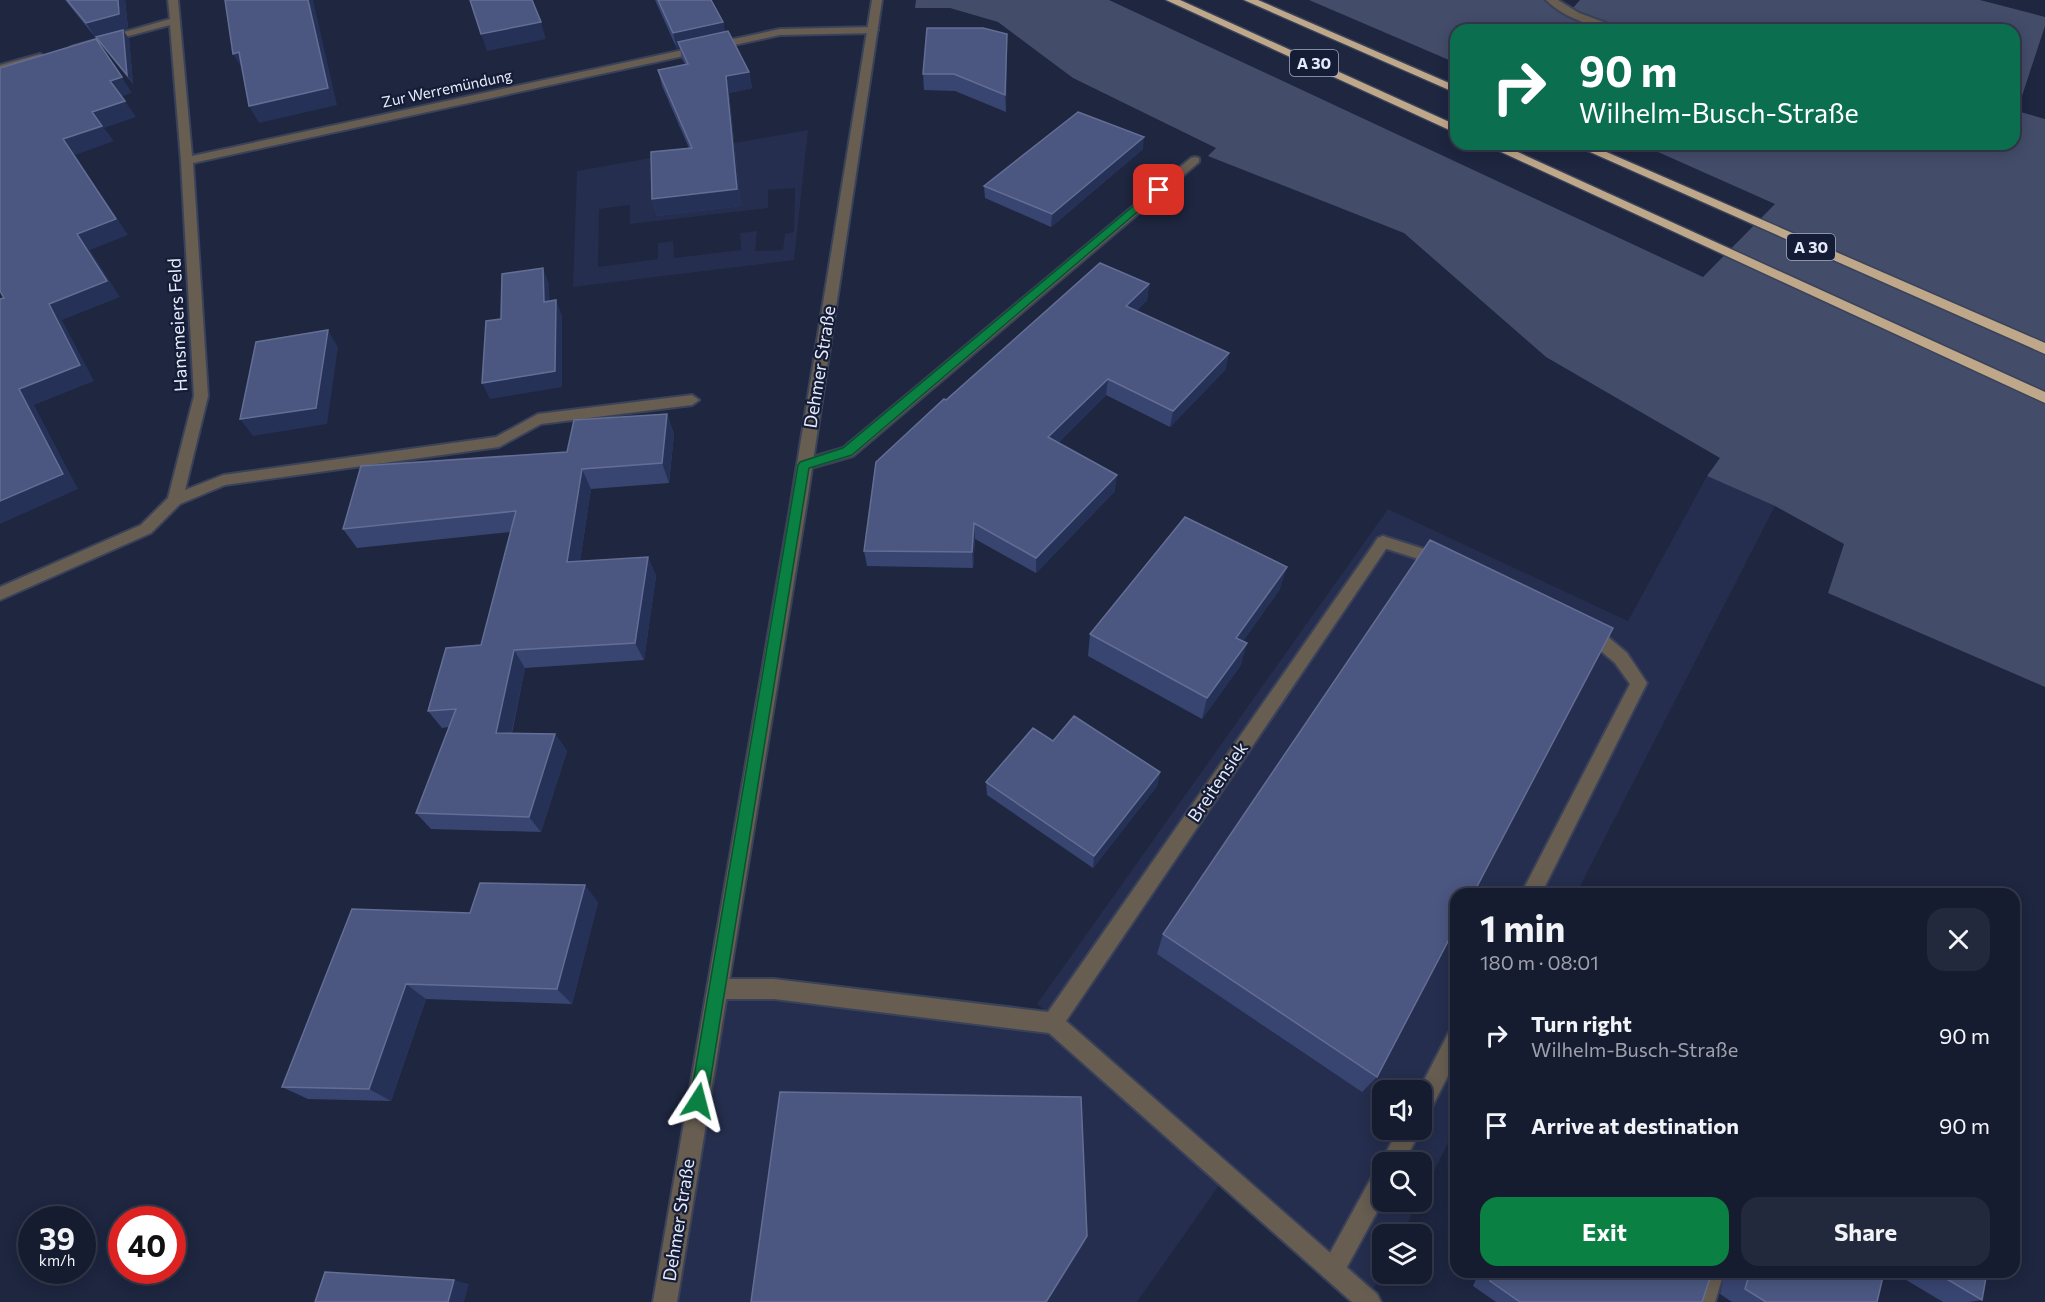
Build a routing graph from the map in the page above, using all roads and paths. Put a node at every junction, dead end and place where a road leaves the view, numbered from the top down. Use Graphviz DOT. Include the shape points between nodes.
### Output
graph roads {
  1 [pos="173,0"];
  2 [pos="877,0"];
  3 [pos="1171,0"];
  4 [pos="1249,0"];
  5 [pos="1551,0"];
  6 [pos="174,21"];
  7 [pos="1602,24"];
  8 [pos="873,30"];
  9 [pos="62,51"];
  10 [pos="51,54"];
  11 [pos="0,68"];
  12 [pos="1450,87"];
  13 [pos="1450,126"];
  14 [pos="1503,150"];
  15 [pos="1592,150"];
  16 [pos="1195,160"];
  17 [pos="187,161"];
  18 [pos="2045,349"];
  19 [pos="2045,398"];
  20 [pos="692,400"];
  21 [pos="804,465"];
  22 [pos="174,500"];
  23 [pos="1454,566"];
  24 [pos="0,594"];
  25 [pos="1578,625"];
  26 [pos="1534,888"];
  27 [pos="717,989"];
  28 [pos="1053,1023"];
  29 [pos="1450,1051"];
  30 [pos="1432,1086"];
  31 [pos="1372,1199"];
  32 [pos="1333,1270"];
  33 [pos="1711,1278"];
  34 [pos="665,1302"];
  35 [pos="1369,1302"];
  36 [pos="1703,1302"];
  1 -- 6 [label="street"];
  2 -- 8 [label="street, Dehmer Straße"];
  3 -- 13 [label="highway, A 30"];
  4 -- 12 [label="highway, A 30"];
  5 -- 7 [label="street" via="1575,15"];
  6 -- 9 [label="street"];
  6 -- 17 [label="street"];
  8 -- 17 [label="street, Zur Werremündung" via="780,32"];
  8 -- 21 [label="street, Dehmer Straße"];
  10 -- 11 [label="street"];
  14 -- 19 [label="highway, A 30"];
  15 -- 18 [label="highway, A 30"];
  16 -- 21 [label="street" via="848,452"];
  17 -- 22 [label="street, Hansmeiers Feld" via="201,396"];
  20 -- 22 [label="street" via="538,419 499,442 223,480"];
  21 -- 27 [label="street, Dehmer Straße"];
  22 -- 24 [label="street, Hansmeiers Feld" via="146,529"];
  23 -- 28 [label="street, Breitensiek" via="1383,542"];
  25 -- 26 [label="street" via="1621,658 1639,683"];
  27 -- 28 [label="street" via="774,989"];
  27 -- 34 [label="street, Dehmer Straße"];
  28 -- 32 [label="street"];
  29 -- 30 [label="street"];
  31 -- 32 [label="street"];
  32 -- 35 [label="street"];
  33 -- 36 [label="street"];
}
